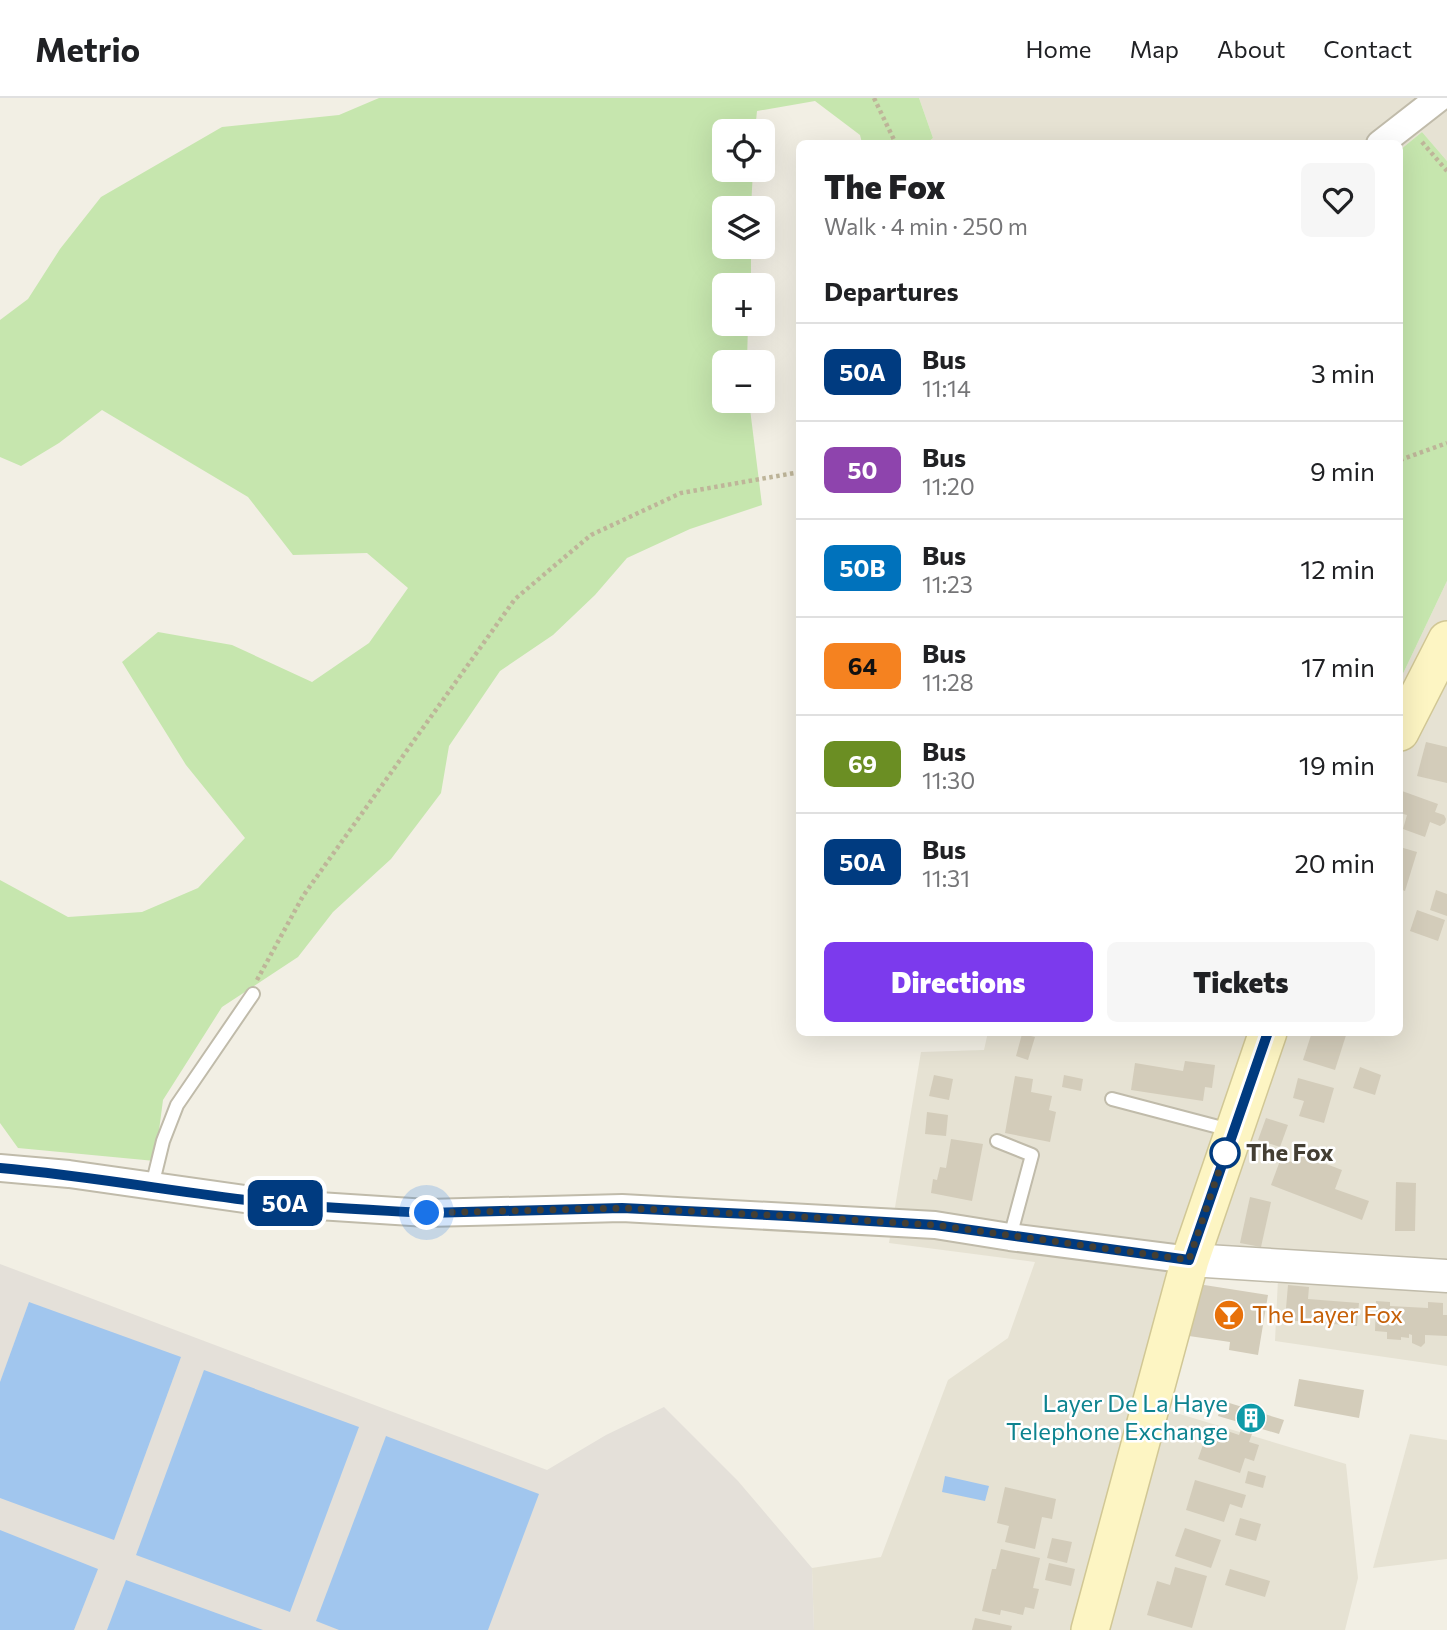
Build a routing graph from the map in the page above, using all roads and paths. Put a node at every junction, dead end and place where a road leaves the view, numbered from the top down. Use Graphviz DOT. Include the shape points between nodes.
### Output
graph roads {
  1 [pos="874,98"];
  2 [pos="1439,98"];
  3 [pos="1406,123"];
  4 [pos="894,140"];
  5 [pos="1385,140"];
  6 [pos="1447,171"];
  7 [pos="1447,443"];
  8 [pos="1403,459"];
  9 [pos="796,473"];
  10 [pos="1447,640"];
  11 [pos="1403,726"];
  12 [pos="253,994"];
  13 [pos="1267,1036"];
  14 [pos="1112,1098"];
  15 [pos="1232,1131"];
  16 [pos="997,1141"];
  17 [pos="0,1168"];
  18 [pos="152,1186"];
  19 [pos="1010,1237"];
  20 [pos="1189,1260"];
  21 [pos="1447,1276"];
  22 [pos="1090,1630"];
  1 -- 4 [label="path"];
  2 -- 3 [label="street"];
  3 -- 5 [label="street"];
  3 -- 6 [label="path"];
  7 -- 8 [label="path"];
  9 -- 12 [label="path" via="681,493 591,536 514,599 303,896"];
  10 -- 11 [label="main road"];
  12 -- 18 [label="lane" via="177,1105"];
  13 -- 15 [label="main road"];
  14 -- 15 [label="lane"];
  15 -- 20 [label="main road"];
  16 -- 19 [label="lane" via="1032,1155"];
  17 -- 18 [label="street"];
  18 -- 19 [label="street" via="272,1203 403,1211 636,1208 935,1225"];
  19 -- 20 [label="street"];
  20 -- 21 [label="street"];
  20 -- 22 [label="main road"];
}
